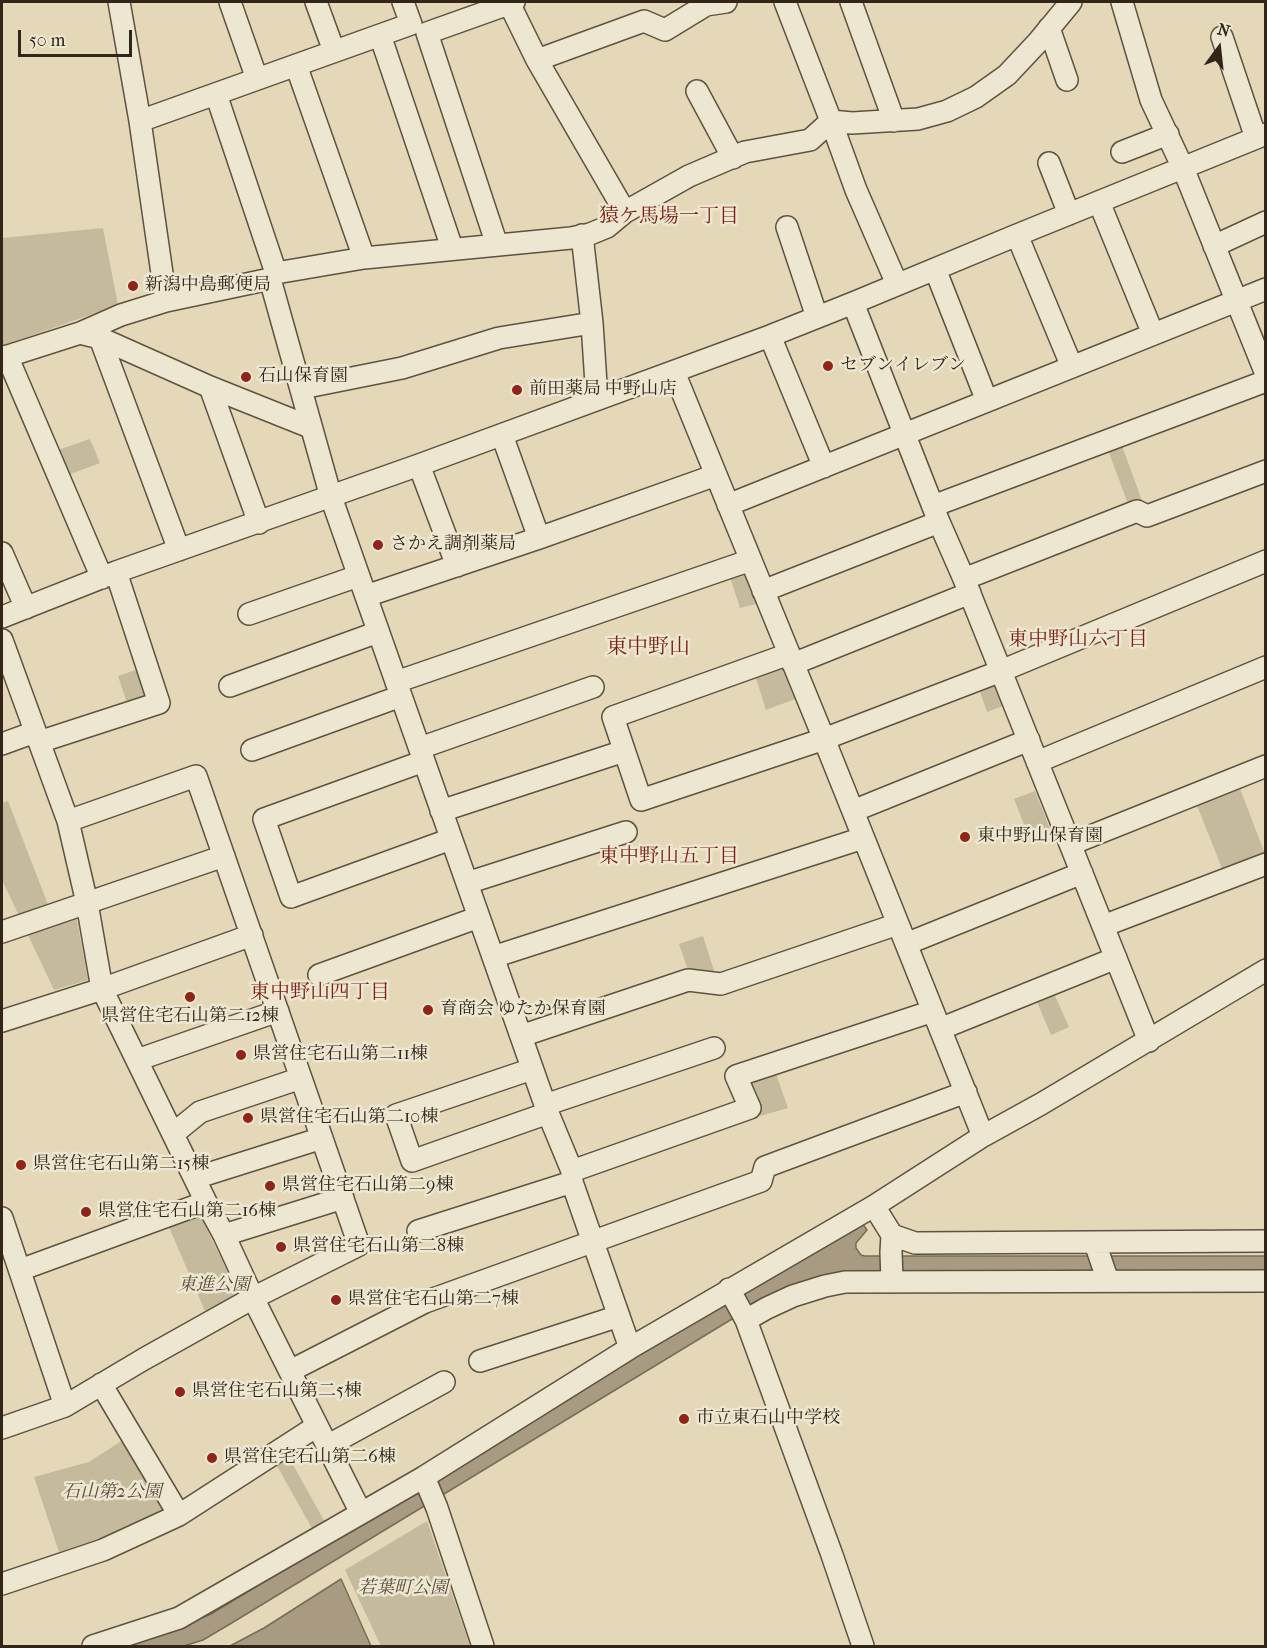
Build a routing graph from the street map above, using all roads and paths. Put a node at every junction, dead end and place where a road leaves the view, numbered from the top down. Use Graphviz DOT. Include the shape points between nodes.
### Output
graph roads {
  1 [pos="120,2"];
  2 [pos="230,2"];
  3 [pos="316,2"];
  4 [pos="404,2"];
  5 [pos="512,2"];
  6 [pos="643,2"];
  7 [pos="726,2"];
  8 [pos="785,2"];
  9 [pos="851,2"];
  10 [pos="1071,2"];
  11 [pos="1122,2"];
  12 [pos="654,26"];
  13 [pos="1048,28"];
  14 [pos="380,35"];
  15 [pos="1222,37"];
  16 [pos="334,51"];
  17 [pos="537,60"];
  18 [pos="296,65"];
  19 [pos="257,79"];
  20 [pos="1067,80"];
  21 [pos="697,91"];
  22 [pos="216,94"];
  23 [pos="140,121"];
  24 [pos="831,121"];
  25 [pos="894,121"];
  26 [pos="1168,134"];
  27 [pos="1261,136"];
  28 [pos="1122,152"];
  29 [pos="733,158"];
  30 [pos="1049,163"];
  31 [pos="1183,168"];
  32 [pos="1099,202"];
  33 [pos="626,212"];
  34 [pos="1069,214"];
  35 [pos="1266,222"];
  36 [pos="787,226"];
  37 [pos="582,235"];
  38 [pos="1017,235"];
  39 [pos="497,245"];
  40 [pos="1214,246"];
  41 [pos="452,248"];
  42 [pos="364,258"];
  43 [pos="935,269"];
  44 [pos="273,276"];
  45 [pos="897,284"];
  46 [pos="1266,289"];
  47 [pos="166,301"];
  48 [pos="1236,301"];
  49 [pos="853,303"];
  50 [pos="817,317"];
  51 [pos="592,323"];
  52 [pos="1153,334"];
  53 [pos="90,335"];
  54 [pos="770,336"];
  55 [pos="4,357"];
  56 [pos="1072,367"];
  57 [pos="1264,369"];
  58 [pos="674,372"];
  59 [pos="210,387"];
  60 [pos="302,388"];
  61 [pos="597,399"];
  62 [pos="987,401"];
  63 [pos="310,427"];
  64 [pos="905,434"];
  65 [pos="502,435"];
  66 [pos="419,465"];
  67 [pos="824,467"];
  68 [pos="1266,471"];
  69 [pos="716,475"];
  70 [pos="331,497"];
  71 [pos="728,505"];
  72 [pos="936,514"];
  73 [pos="259,523"];
  74 [pos="539,538"];
  75 [pos="179,550"];
  76 [pos="2,553"];
  77 [pos="751,560"];
  78 [pos="1266,561"];
  79 [pos="457,566"];
  80 [pos="109,575"];
  81 [pos="358,576"];
  82 [pos="967,586"];
  83 [pos="763,591"];
  84 [pos="366,596"];
  85 [pos="26,608"];
  86 [pos="249,614"];
  87 [pos="2,617"];
  88 [pos="378,632"];
  89 [pos="2,640"];
  90 [pos="791,659"];
  91 [pos="1266,668"];
  92 [pos="1001,671"];
  93 [pos="230,686"];
  94 [pos="593,687"];
  95 [pos="398,689"];
  96 [pos="37,737"];
  97 [pos="824,739"];
  98 [pos="1029,740"];
  99 [pos="2,744"];
  100 [pos="252,750"];
  101 [pos="624,751"];
  102 [pos="422,755"];
  103 [pos="1037,762"];
  104 [pos="1266,766"];
  105 [pos="441,811"];
  106 [pos="853,811"];
  107 [pos="68,821"];
  108 [pos="626,832"];
  109 [pos="863,838"];
  110 [pos="451,839"];
  111 [pos="1071,844"];
  112 [pos="224,856"];
  113 [pos="1266,864"];
  114 [pos="1082,873"];
  115 [pos="467,883"];
  116 [pos="87,903"];
  117 [pos="479,917"];
  118 [pos="898,924"];
  119 [pos="1103,926"];
  120 [pos="2,932"];
  121 [pos="252,935"];
  122 [pos="906,944"];
  123 [pos="492,957"];
  124 [pos="1116,958"];
  125 [pos="1266,970"];
  126 [pos="319,975"];
  127 [pos="102,989"];
  128 [pos="278,1011"];
  129 [pos="937,1020"];
  130 [pos="2,1021"];
  131 [pos="520,1036"];
  132 [pos="1149,1041"];
  133 [pos="714,1048"];
  134 [pos="136,1060"];
  135 [pos="532,1069"];
  136 [pos="301,1078"];
  137 [pos="966,1092"];
  138 [pos="546,1109"];
  139 [pos="173,1134"];
  140 [pos="983,1136"];
  141 [pos="322,1138"];
  142 [pos="572,1176"];
  143 [pos="195,1178"];
  144 [pos="343,1198"];
  145 [pos="206,1202"];
  146 [pos="874,1206"];
  147 [pos="2,1218"];
  148 [pos="418,1231"];
  149 [pos="224,1235"];
  150 [pos="593,1240"];
  151 [pos="1266,1241"];
  152 [pos="5,1242"];
  153 [pos="891,1244"];
  154 [pos="1096,1247"];
  155 [pos="20,1270"];
  156 [pos="892,1278"];
  157 [pos="1107,1279"];
  158 [pos="1266,1281"];
  159 [pos="731,1292"];
  160 [pos="253,1299"];
  161 [pos="619,1316"];
  162 [pos="745,1317"];
  163 [pos="630,1348"];
  164 [pos="480,1361"];
  165 [pos="290,1371"];
  166 [pos="444,1382"];
  167 [pos="101,1384"];
  168 [pos="65,1406"];
  169 [pos="317,1426"];
  170 [pos="2,1428"];
  171 [pos="327,1446"];
  172 [pos="424,1477"];
  173 [pos="361,1513"];
  174 [pos="179,1515"];
  175 [pos="2,1584"];
  176 [pos="99,1646"];
  177 [pos="483,1647"];
  178 [pos="863,1647"];
  1 -- 23 [label="street"];
  2 -- 19 [label="street"];
  3 -- 16 [label="street"];
  4 -- 14 [label="street" via="411,24"];
  5 -- 17 [label="street"];
  5 -- 39 [label="street" via="427,33"];
  6 -- 12 [label="street"];
  7 -- 12 [label="street" via="706,5 665,30"];
  8 -- 24 [label="street"];
  9 -- 25 [label="street"];
  10 -- 13 [label="street"];
  11 -- 26 [label="street" via="1150,100"];
  12 -- 17 [label="street" via="644,21"];
  13 -- 20 [label="street"];
  13 -- 25 [label="street" via="1006,75 976,96 937,114"];
  14 -- 16 [label="street"];
  14 -- 41 [label="street"];
  15 -- 27 [label="street"];
  16 -- 18 [label="street"];
  17 -- 33 [label="street"];
  18 -- 19 [label="street"];
  18 -- 42 [label="street"];
  19 -- 22 [label="street"];
  21 -- 29 [label="street"];
  22 -- 23 [label="street"];
  22 -- 44 [label="street"];
  23 -- 47 [label="street"];
  24 -- 25 [label="street"];
  24 -- 29 [label="street" via="810,140"];
  24 -- 45 [label="street"];
  26 -- 28 [label="street"];
  26 -- 31 [label="street"];
  27 -- 31 [label="street"];
  29 -- 33 [label="street" via="689,176"];
  30 -- 34 [label="street"];
  31 -- 32 [label="street"];
  31 -- 40 [label="street"];
  32 -- 34 [label="street"];
  32 -- 52 [label="street"];
  33 -- 37 [label="street" via="607,227"];
  34 -- 38 [label="street"];
  35 -- 40 [label="street"];
  36 -- 50 [label="street"];
  37 -- 39 [label="street"];
  37 -- 51 [label="street"];
  38 -- 43 [label="street"];
  38 -- 56 [label="street"];
  39 -- 41 [label="street"];
  40 -- 48 [label="street"];
  41 -- 42 [label="street"];
  42 -- 44 [label="street"];
  43 -- 45 [label="street"];
  43 -- 62 [label="street"];
  44 -- 47 [label="street"];
  44 -- 60 [label="street"];
  45 -- 49 [label="street"];
  46 -- 48 [label="street"];
  47 -- 53 [label="street" via="121,315"];
  48 -- 52 [label="street"];
  48 -- 57 [label="street"];
  49 -- 50 [label="street"];
  49 -- 64 [label="street"];
  50 -- 54 [label="street"];
  51 -- 60 [label="street" via="500,338 402,368"];
  51 -- 61 [label="street"];
  52 -- 56 [label="street"];
  53 -- 55 [label="street"];
  53 -- 59 [label="street"];
  53 -- 75 [label="street"];
  54 -- 58 [label="street"];
  54 -- 67 [label="street"];
  55 -- 80 [label="street"];
  56 -- 62 [label="street"];
  57 -- 72 [label="street"];
  58 -- 61 [label="street"];
  58 -- 69 [label="street"];
  59 -- 63 [label="street"];
  59 -- 73 [label="street"];
  60 -- 63 [label="street"];
  61 -- 65 [label="street"];
  62 -- 64 [label="street"];
  63 -- 70 [label="street"];
  64 -- 67 [label="street"];
  64 -- 72 [label="street"];
  65 -- 66 [label="street"];
  65 -- 74 [label="street"];
  66 -- 70 [label="street"];
  66 -- 79 [label="street"];
  67 -- 71 [label="street"];
  68 -- 82 [label="street" via="1147,516 1137,511"];
  69 -- 71 [label="street"];
  69 -- 74 [label="street"];
  70 -- 73 [label="street"];
  70 -- 81 [label="street"];
  71 -- 77 [label="street"];
  72 -- 82 [label="street"];
  72 -- 83 [label="street"];
  73 -- 75 [label="street"];
  74 -- 79 [label="street"];
  75 -- 80 [label="street"];
  76 -- 85 [label="street"];
  77 -- 83 [label="street"];
  77 -- 95 [label="street"];
  78 -- 92 [label="street"];
  79 -- 84 [label="street"];
  80 -- 85 [label="street"];
  80 -- 96 [label="street" via="159,703"];
  81 -- 84 [label="street"];
  81 -- 86 [label="street"];
  82 -- 90 [label="street"];
  82 -- 92 [label="street"];
  83 -- 90 [label="street"];
  84 -- 88 [label="street"];
  85 -- 87 [label="street"];
  88 -- 93 [label="street"];
  88 -- 95 [label="street"];
  89 -- 96 [label="street"];
  90 -- 97 [label="street"];
  90 -- 101 [label="street" via="613,717"];
  91 -- 103 [label="street"];
  92 -- 97 [label="street"];
  92 -- 98 [label="street"];
  94 -- 102 [label="street"];
  95 -- 100 [label="street"];
  95 -- 102 [label="street"];
  96 -- 99 [label="street"];
  96 -- 107 [label="street"];
  97 -- 101 [label="street" via="641,800"];
  97 -- 106 [label="street"];
  98 -- 103 [label="street"];
  98 -- 106 [label="street"];
  101 -- 105 [label="street"];
  102 -- 105 [label="street"];
  102 -- 110 [label="street" via="264,819 287,886 291,897"];
  103 -- 111 [label="street"];
  104 -- 111 [label="street"];
  105 -- 110 [label="street"];
  106 -- 109 [label="street"];
  107 -- 112 [label="street" via="196,776"];
  107 -- 116 [label="street"];
  108 -- 115 [label="street"];
  109 -- 118 [label="street"];
  109 -- 123 [label="street"];
  110 -- 115 [label="street"];
  111 -- 114 [label="street"];
  112 -- 116 [label="street"];
  112 -- 121 [label="street"];
  113 -- 119 [label="street"];
  114 -- 119 [label="street"];
  114 -- 122 [label="street"];
  115 -- 117 [label="street"];
  116 -- 120 [label="street"];
  116 -- 127 [label="street"];
  117 -- 123 [label="street"];
  117 -- 126 [label="street"];
  118 -- 122 [label="street"];
  118 -- 131 [label="street" via="721,984 688,980"];
  119 -- 124 [label="street"];
  121 -- 127 [label="street"];
  121 -- 128 [label="street"];
  122 -- 129 [label="street"];
  123 -- 131 [label="street"];
  124 -- 129 [label="street"];
  124 -- 132 [label="street"];
  125 -- 132 [label="street"];
  127 -- 130 [label="street"];
  127 -- 134 [label="street"];
  128 -- 134 [label="street"];
  128 -- 136 [label="street"];
  129 -- 137 [label="street"];
  129 -- 142 [label="street" via="736,1076 750,1108"];
  131 -- 135 [label="street"];
  132 -- 140 [label="street"];
  133 -- 138 [label="street"];
  134 -- 139 [label="street"];
  135 -- 138 [label="street"];
  135 -- 138 [label="street" via="396,1115 412,1161"];
  136 -- 139 [label="street" via="200,1112"];
  136 -- 141 [label="street"];
  137 -- 140 [label="street"];
  137 -- 150 [label="street" via="765,1167 761,1181"];
  138 -- 142 [label="street"];
  139 -- 143 [label="street"];
  140 -- 146 [label="street"];
  141 -- 143 [label="street"];
  141 -- 144 [label="street"];
  142 -- 148 [label="street"];
  142 -- 150 [label="street"];
  143 -- 145 [label="street"];
  144 -- 149 [label="street"];
  144 -- 160 [label="street" via="359,1245"];
  145 -- 149 [label="street"];
  145 -- 155 [label="street"];
  146 -- 153 [label="street"];
  146 -- 159 [label="street"];
  147 -- 152 [label="street"];
  149 -- 160 [label="street"];
  150 -- 161 [label="street"];
  150 -- 165 [label="street" via="425,1302"];
  151 -- 154 [label="street"];
  152 -- 155 [label="street"];
  153 -- 154 [label="street"];
  153 -- 156 [label="street"];
  154 -- 157 [label="street"];
  155 -- 168 [label="street"];
  156 -- 157 [label="street"];
  156 -- 162 [label="street" via="825,1286"];
  157 -- 158 [label="street"];
  159 -- 162 [label="street"];
  159 -- 163 [label="street"];
  160 -- 165 [label="street"];
  160 -- 167 [label="street"];
  161 -- 163 [label="street"];
  161 -- 164 [label="street"];
  162 -- 178 [label="street"];
  163 -- 172 [label="street"];
  165 -- 169 [label="street"];
  166 -- 171 [label="street"];
  167 -- 168 [label="street"];
  167 -- 174 [label="street"];
  168 -- 170 [label="street"];
  169 -- 171 [label="street"];
  169 -- 174 [label="street"];
  171 -- 173 [label="street"];
  172 -- 173 [label="street"];
  172 -- 177 [label="street"];
  173 -- 176 [label="street" via="179,1618"];
  174 -- 175 [label="street" via="103,1550"];
}
